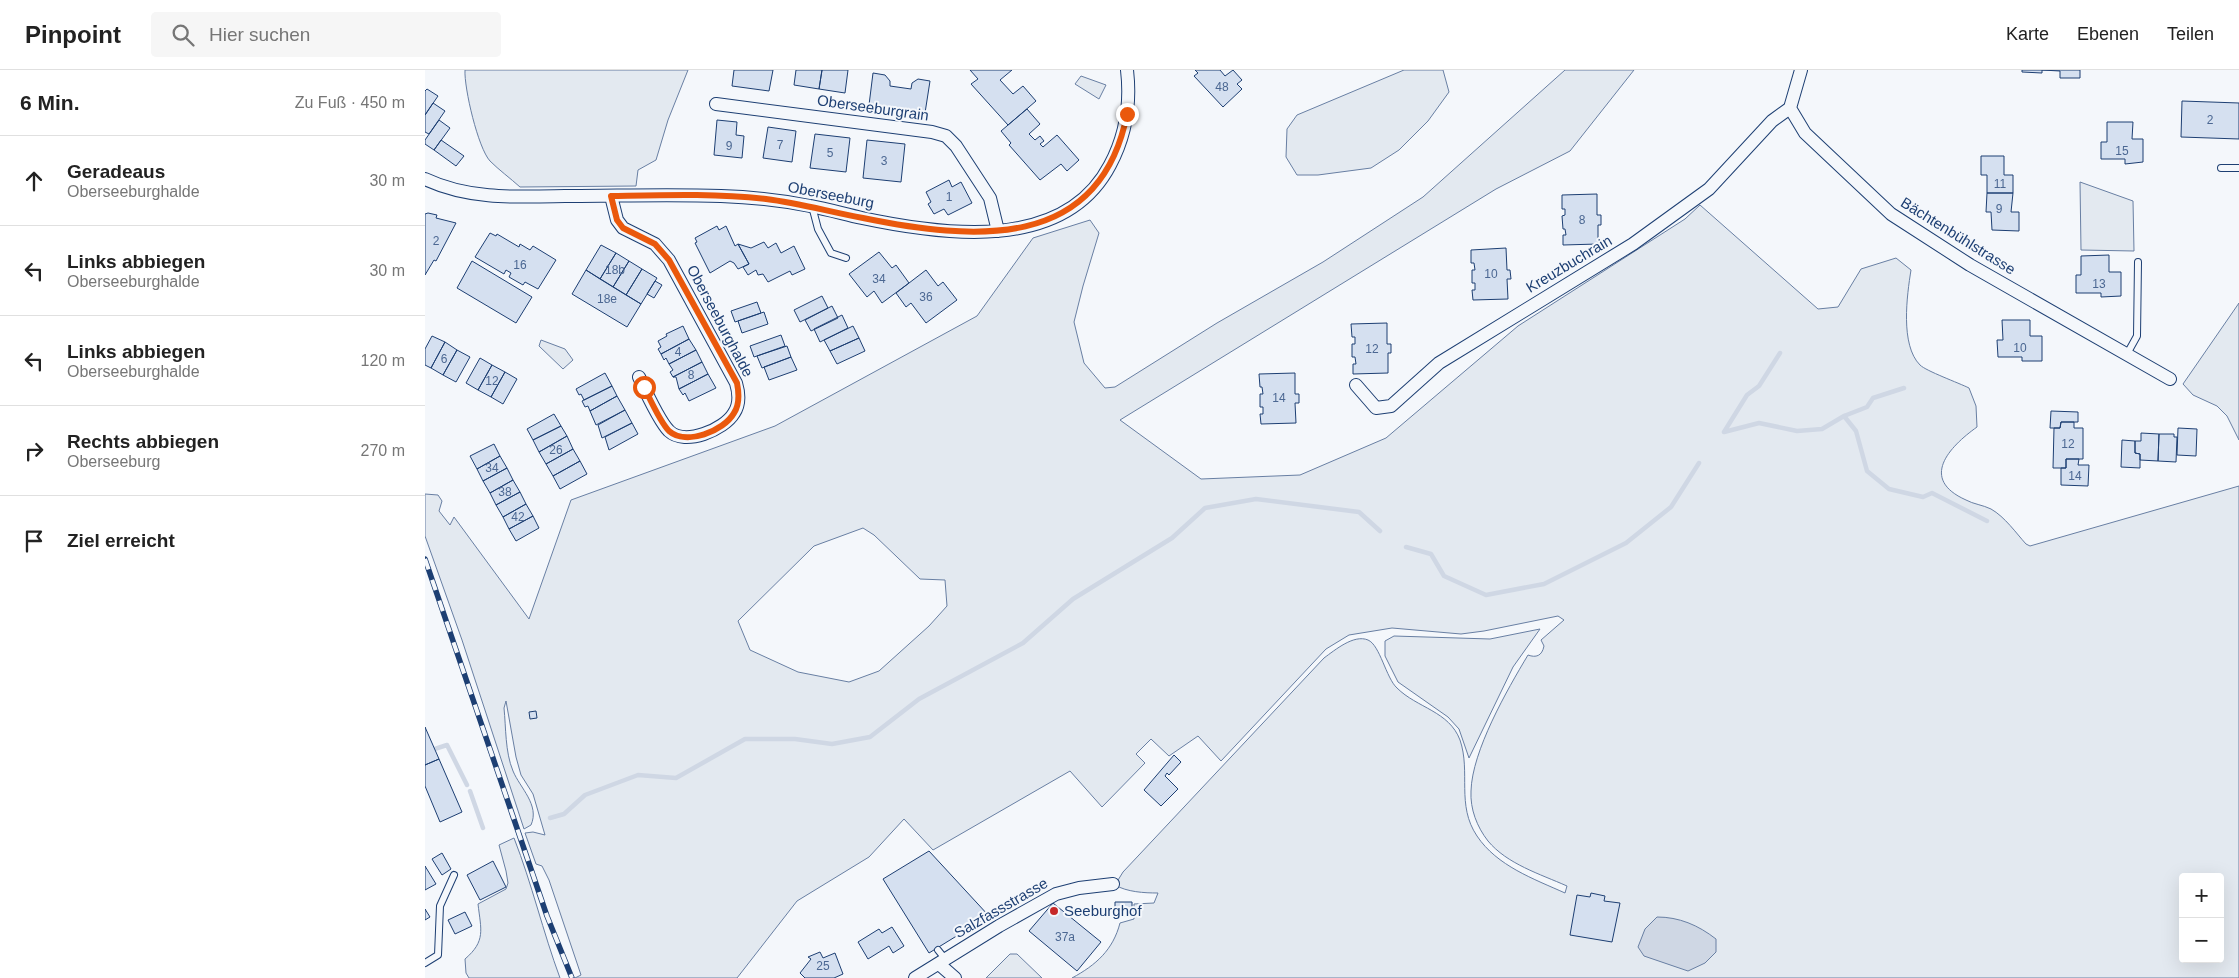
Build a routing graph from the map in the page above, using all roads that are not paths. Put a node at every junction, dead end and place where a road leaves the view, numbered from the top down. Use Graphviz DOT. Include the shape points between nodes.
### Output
graph roads {
  1 [pos="1127,70"];
  2 [pos="1801,70"];
  3 [pos="716,104"];
  4 [pos="1790,108"];
  5 [pos="2221,168"];
  6 [pos="2239,168"];
  7 [pos="425,179"];
  8 [pos="611,196"];
  9 [pos="812,206"];
  10 [pos="998,231"];
  11 [pos="847,258"];
  12 [pos="2138,262"];
  13 [pos="2127,354"];
  14 [pos="639,376"];
  15 [pos="2170,379"];
  16 [pos="1356,385"];
  17 [pos="455,876"];
  18 [pos="1113,884"];
  19 [pos="941,958"];
  20 [pos="425,963"];
  21 [pos="915,978"];
  22 [pos="955,978"];
  1 -- 10 [label="street, Oberseeburg" via="1128,105 1123,137 1098,183 1061,214"];
  2 -- 4 [label="street"];
  3 -- 10 [label="street, Oberseeburgrain" via="946,136 990,198"];
  4 -- 13 [label="street, Bächtenbühlstrasse" via="1805,133 1891,214 1970,265"];
  4 -- 16 [label="street, Kreuzbuchrain" via="1772,121 1709,189 1633,244 1439,363 1391,406 1376,408"];
  5 -- 6 [label="lane"];
  7 -- 8 [label="street, Oberseeburg" via="455,190 489,196"];
  8 -- 9 [label="street, Oberseeburg" via="737,197"];
  8 -- 14 [label="street, Oberseeburghalde" via="617,220 623,228 655,244 669,260 737,383 738,400 734,413 721,425 696,438 679,436 669,431"];
  9 -- 10 [label="street, Oberseeburg" via="930,229"];
  9 -- 11 [label="lane" via="818,229 831,253"];
  12 -- 13 [label="lane" via="2137,336"];
  13 -- 15 [label="street, Bächtenbühlstrasse"];
  17 -- 20 [label="lane" via="440,906 438,955"];
  18 -- 19 [label="street, Salzfassstrasse" via="1056,894"];
  19 -- 21 [label="street, Salzfassstrasse"];
  19 -- 22 [label="street"];
}
